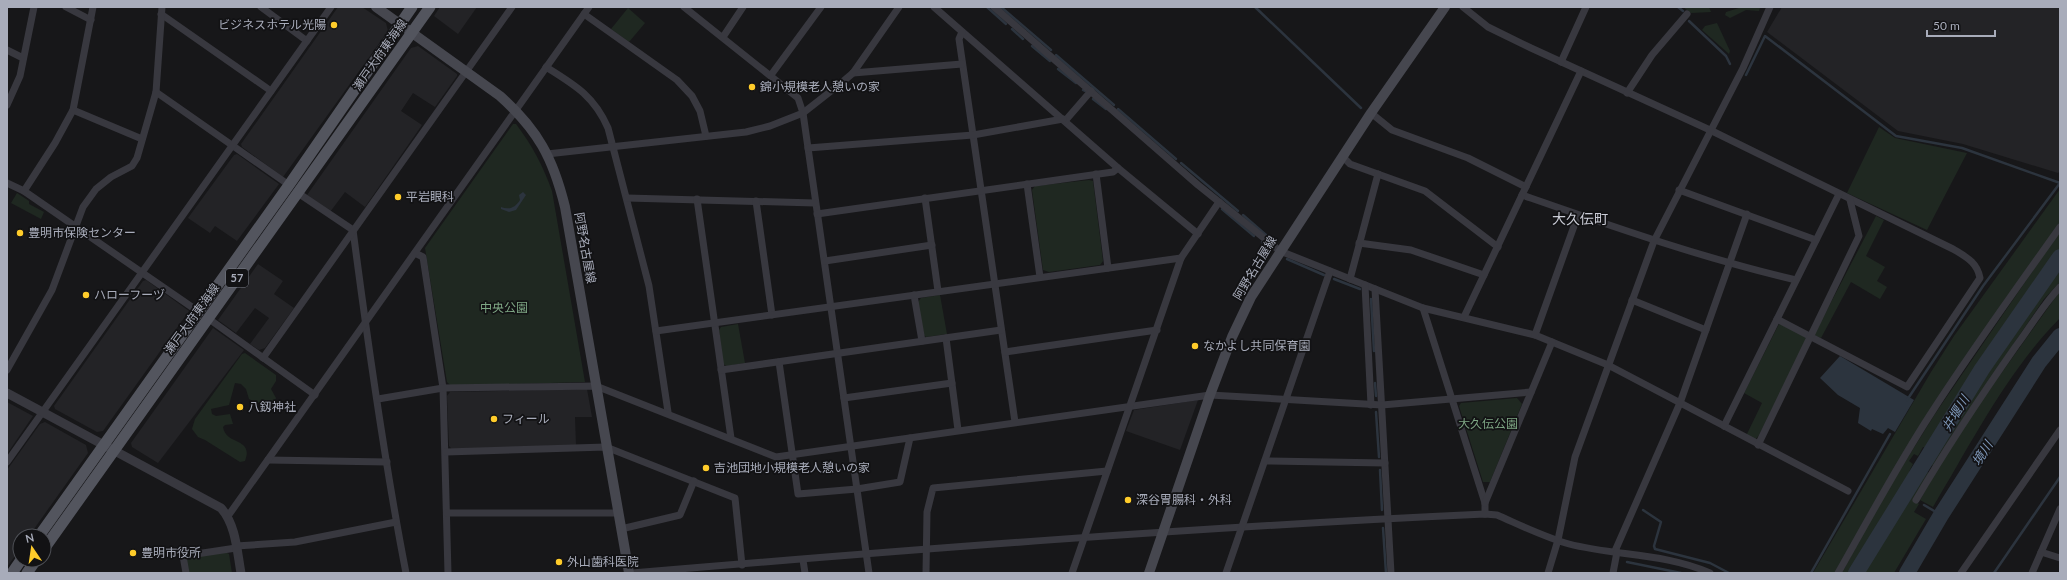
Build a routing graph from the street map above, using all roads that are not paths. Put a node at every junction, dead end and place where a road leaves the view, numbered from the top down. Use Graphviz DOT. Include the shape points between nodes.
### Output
graph roads {
  1 [pos="34,7"];
  2 [pos="66,7"];
  3 [pos="93,7"];
  4 [pos="261,7"];
  5 [pos="331,7"];
  6 [pos="376,7"];
  7 [pos="412,7"];
  8 [pos="430,7"];
  9 [pos="512,7"];
  10 [pos="590,7"];
  11 [pos="684,7"];
  12 [pos="744,7"];
  13 [pos="821,7"];
  14 [pos="899,7"];
  15 [pos="934,7"];
  16 [pos="994,7"];
  17 [pos="1445,7"];
  18 [pos="1463,7"];
  19 [pos="1586,7"];
  20 [pos="1770,7"];
  21 [pos="161,10"];
  22 [pos="584,14"];
  23 [pos="1687,14"];
  24 [pos="91,20"];
  25 [pos="401,24"];
  26 [pos="412,32"];
  27 [pos="962,32"];
  28 [pos="723,37"];
  29 [pos="307,41"];
  30 [pos="7,50"];
  31 [pos="23,58"];
  32 [pos="1561,62"];
  33 [pos="962,64"];
  34 [pos="546,67"];
  35 [pos="466,72"];
  36 [pos="1581,72"];
  37 [pos="853,73"];
  38 [pos="771,75"];
  39 [pos="271,91"];
  40 [pos="1091,91"];
  41 [pos="156,92"];
  42 [pos="1627,93"];
  43 [pos="7,105"];
  44 [pos="73,110"];
  45 [pos="516,110"];
  46 [pos="802,113"];
  47 [pos="1372,113"];
  48 [pos="1064,120"];
  49 [pos="1710,130"];
  50 [pos="973,135"];
  51 [pos="706,136"];
  52 [pos="142,139"];
  53 [pos="233,145"];
  54 [pos="612,147"];
  55 [pos="808,148"];
  56 [pos="547,154"];
  57 [pos="1343,157"];
  58 [pos="1118,168"];
  59 [pos="1096,174"];
  60 [pos="1378,174"];
  61 [pos="7,183"];
  62 [pos="1027,184"];
  63 [pos="289,185"];
  64 [pos="1526,187"];
  65 [pos="981,190"];
  66 [pos="1679,190"];
  67 [pos="24,191"];
  68 [pos="298,193"];
  69 [pos="1839,194"];
  70 [pos="1522,195"];
  71 [pos="627,198"];
  72 [pos="925,198"];
  73 [pos="697,199"];
  74 [pos="1850,200"];
  75 [pos="756,201"];
  76 [pos="1219,202"];
  77 [pos="816,203"];
  78 [pos="817,214"];
  79 [pos="1747,214"];
  80 [pos="1578,215"];
  81 [pos="76,227"];
  82 [pos="2060,228"];
  83 [pos="353,230"];
  84 [pos="1198,234"];
  85 [pos="1816,240"];
  86 [pos="1654,241"];
  87 [pos="1359,243"];
  88 [pos="932,245"];
  89 [pos="1498,246"];
  90 [pos="1280,251"];
  91 [pos="415,253"];
  92 [pos="1181,258"];
  93 [pos="825,261"];
  94 [pos="1729,264"];
  95 [pos="1108,268"];
  96 [pos="1330,271"];
  97 [pos="142,273"];
  98 [pos="1484,275"];
  99 [pos="1040,277"];
  100 [pos="1350,279"];
  101 [pos="1796,280"];
  102 [pos="994,284"];
  103 [pos="1365,285"];
  104 [pos="2060,287"];
  105 [pos="1375,289"];
  106 [pos="938,291"];
  107 [pos="914,295"];
  108 [pos="1632,300"];
  109 [pos="831,307"];
  110 [pos="1424,308"];
  111 [pos="199,312"];
  112 [pos="772,315"];
  113 [pos="1464,317"];
  114 [pos="208,319"];
  115 [pos="1777,319"];
  116 [pos="714,323"];
  117 [pos="365,324"];
  118 [pos="1001,330"];
  119 [pos="1157,330"];
  120 [pos="1706,330"];
  121 [pos="656,331"];
  122 [pos="1535,335"];
  123 [pos="1811,336"];
  124 [pos="946,338"];
  125 [pos="922,341"];
  126 [pos="1552,342"];
  127 [pos="1004,352"];
  128 [pos="838,354"];
  129 [pos="263,358"];
  130 [pos="779,362"];
  131 [pos="1608,366"];
  132 [pos="7,370"];
  133 [pos="721,370"];
  134 [pos="952,383"];
  135 [pos="596,386"];
  136 [pos="443,388"];
  137 [pos="1532,392"];
  138 [pos="7,393"];
  139 [pos="315,395"];
  140 [pos="1210,395"];
  141 [pos="844,398"];
  142 [pos="378,399"];
  143 [pos="1286,399"];
  144 [pos="1452,399"];
  145 [pos="1680,403"];
  146 [pos="1371,405"];
  147 [pos="1382,405"];
  148 [pos="1130,406"];
  149 [pos="43,412"];
  150 [pos="668,412"];
  151 [pos="1015,422"];
  152 [pos="1724,426"];
  153 [pos="958,430"];
  154 [pos="2060,430"];
  155 [pos="731,438"];
  156 [pos="910,438"];
  157 [pos="851,445"];
  158 [pos="1758,445"];
  159 [pos="606,447"];
  160 [pos="108,448"];
  161 [pos="446,452"];
  162 [pos="791,454"];
  163 [pos="268,460"];
  164 [pos="1265,461"];
  165 [pos="7,462"];
  166 [pos="387,462"];
  167 [pos="1385,463"];
  168 [pos="1107,471"];
  169 [pos="694,481"];
  170 [pos="857,489"];
  171 [pos="1848,491"];
  172 [pos="1916,500"];
  173 [pos="1485,503"];
  174 [pos="2060,509"];
  175 [pos="447,513"];
  176 [pos="618,513"];
  177 [pos="1485,514"];
  178 [pos="228,516"];
  179 [pos="1389,518"];
  180 [pos="396,522"];
  181 [pos="1242,526"];
  182 [pos="44,528"];
  183 [pos="621,529"];
  184 [pos="1164,532"];
  185 [pos="52,536"];
  186 [pos="1084,538"];
  187 [pos="1558,540"];
  188 [pos="236,547"];
  189 [pos="926,550"];
  190 [pos="1616,552"];
  191 [pos="2041,552"];
  192 [pos="867,555"];
  193 [pos="2060,558"];
  194 [pos="802,560"];
  195 [pos="742,565"];
  196 [pos="186,573"];
  197 [pos="241,573"];
  198 [pos="406,573"];
  199 [pos="448,573"];
  200 [pos="630,573"];
  201 [pos="805,573"];
  202 [pos="869,573"];
  203 [pos="926,573"];
  204 [pos="1072,573"];
  205 [pos="1149,573"];
  206 [pos="1226,573"];
  207 [pos="1392,573"];
  208 [pos="1548,573"];
  209 [pos="1613,573"];
  210 [pos="1710,573"];
  211 [pos="1838,573"];
  212 [pos="1961,573"];
  213 [pos="2032,573"];
  1 -- 31 [label="street"];
  2 -- 24 [label="street"];
  3 -- 24 [label="street"];
  4 -- 29 [label="street"];
  5 -- 29 [label="street"];
  6 -- 25 [label="main road, 阿野名古屋線"];
  7 -- 25 [label="main road, 瀬戸大府東海線 / 57"];
  8 -- 26 [label="main road, 瀬戸大府東海線 / 57"];
  9 -- 35 [label="street"];
  10 -- 22 [label="street"];
  11 -- 28 [label="street"];
  12 -- 28 [label="street"];
  13 -- 38 [label="street"];
  14 -- 37 [label="street"];
  15 -- 27 [label="street"];
  16 -- 40 [label="street"];
  17 -- 47 [label="main road, 阿野名古屋線"];
  18 -- 32 [label="street" via="1488,27"];
  19 -- 32 [label="street"];
  20 -- 49 [label="street" via="1743,68"];
  21 -- 39 [label="street"];
  21 -- 41 [label="street"];
  22 -- 34 [label="street"];
  22 -- 51 [label="street" via="677,80 692,96 700,111"];
  23 -- 42 [label="street" via="1652,55"];
  24 -- 44 [label="street"];
  25 -- 26 [label="main road, 阿野名古屋線"];
  25 -- 63 [label="main road, 瀬戸大府東海線 / 57"];
  26 -- 35 [label="main road, 阿野名古屋線"];
  26 -- 68 [label="main road, 瀬戸大府東海線 / 57"];
  27 -- 33 [label="street" via="959,39"];
  27 -- 48 [label="street"];
  28 -- 38 [label="street"];
  29 -- 39 [label="street"];
  30 -- 31 [label="street"];
  31 -- 43 [label="street" via="20,76"];
  32 -- 36 [label="street"];
  33 -- 37 [label="street"];
  33 -- 50 [label="street"];
  34 -- 45 [label="street"];
  34 -- 54 [label="street" via="579,88 601,111"];
  35 -- 45 [label="main road, 阿野名古屋線"];
  35 -- 83 [label="street"];
  36 -- 42 [label="street"];
  36 -- 64 [label="street"];
  37 -- 46 [label="street"];
  38 -- 46 [label="street" via="798,98"];
  39 -- 53 [label="street"];
  40 -- 48 [label="street"];
  40 -- 76 [label="street"];
  41 -- 52 [label="street"];
  41 -- 53 [label="street"];
  42 -- 49 [label="street"];
  44 -- 52 [label="street"];
  44 -- 67 [label="street"];
  45 -- 56 [label="main road, 阿野名古屋線" via="534,131"];
  45 -- 91 [label="street"];
  46 -- 51 [label="street" via="770,126 746,132"];
  46 -- 55 [label="street"];
  47 -- 57 [label="main road, 阿野名古屋線"];
  47 -- 64 [label="street" via="1392,130 1468,158"];
  48 -- 50 [label="street"];
  48 -- 58 [label="street"];
  49 -- 66 [label="street"];
  49 -- 69 [label="street"];
  50 -- 55 [label="street"];
  50 -- 65 [label="street"];
  51 -- 54 [label="street"];
  52 -- 81 [label="street" via="132,166 111,177 96,189 83,207"];
  53 -- 63 [label="street"];
  53 -- 97 [label="street"];
  54 -- 56 [label="street"];
  54 -- 71 [label="street"];
  55 -- 77 [label="street"];
  56 -- 135 [label="main road, 阿野名古屋線" via="565,207"];
  57 -- 60 [label="street" via="1350,164"];
  57 -- 90 [label="main road, 阿野名古屋線"];
  58 -- 59 [label="street" via="1113,172"];
  58 -- 84 [label="street"];
  59 -- 62 [label="street"];
  59 -- 95 [label="street"];
  60 -- 87 [label="street"];
  60 -- 89 [label="street" via="1425,191"];
  61 -- 67 [label="street"];
  62 -- 65 [label="street"];
  62 -- 99 [label="street"];
  63 -- 111 [label="main road, 瀬戸大府東海線 / 57"];
  64 -- 70 [label="street"];
  65 -- 72 [label="street"];
  65 -- 102 [label="street"];
  66 -- 79 [label="street"];
  66 -- 86 [label="street"];
  67 -- 81 [label="street"];
  68 -- 83 [label="street"];
  68 -- 114 [label="main road, 瀬戸大府東海線 / 57"];
  69 -- 74 [label="street"];
  69 -- 85 [label="street"];
  70 -- 80 [label="street"];
  70 -- 89 [label="street"];
  71 -- 73 [label="street"];
  71 -- 121 [label="street" via="649,286"];
  72 -- 78 [label="street"];
  72 -- 88 [label="street"];
  73 -- 75 [label="street"];
  73 -- 116 [label="street"];
  74 -- 123 [label="street" via="1859,236"];
  74 -- 123 [label="street" via="1966,257 1978,270 1980,278 1907,387"];
  75 -- 77 [label="street"];
  75 -- 112 [label="street"];
  76 -- 84 [label="street"];
  76 -- 90 [label="street"];
  77 -- 78 [label="street"];
  78 -- 93 [label="street"];
  79 -- 85 [label="street"];
  79 -- 94 [label="street"];
  80 -- 86 [label="street"];
  80 -- 122 [label="street"];
  81 -- 97 [label="street"];
  81 -- 132 [label="street" via="52,290"];
  82 -- 211 [label="street" via="1930,415"];
  83 -- 117 [label="street"];
  83 -- 129 [label="street"];
  84 -- 92 [label="street"];
  85 -- 101 [label="street"];
  86 -- 94 [label="street"];
  86 -- 108 [label="street"];
  87 -- 98 [label="street" via="1412,250"];
  87 -- 100 [label="street"];
  88 -- 93 [label="street"];
  88 -- 106 [label="street"];
  89 -- 98 [label="street"];
  90 -- 96 [label="street"];
  90 -- 140 [label="main road, 阿野名古屋線" via="1250,297"];
  91 -- 117 [label="street"];
  91 -- 136 [label="street" via="423,257"];
  92 -- 95 [label="street"];
  92 -- 119 [label="street"];
  93 -- 109 [label="street"];
  94 -- 101 [label="street"];
  94 -- 120 [label="street"];
  95 -- 99 [label="street"];
  96 -- 100 [label="street"];
  96 -- 143 [label="street"];
  97 -- 111 [label="street"];
  97 -- 149 [label="street"];
  98 -- 113 [label="street"];
  99 -- 102 [label="street"];
  100 -- 103 [label="street"];
  101 -- 115 [label="street"];
  102 -- 106 [label="street"];
  102 -- 118 [label="street"];
  103 -- 105 [label="street"];
  103 -- 146 [label="street"];
  104 -- 172 [label="street" via="1992,379"];
  105 -- 110 [label="street"];
  105 -- 147 [label="street"];
  106 -- 107 [label="street"];
  107 -- 109 [label="street"];
  107 -- 125 [label="street"];
  108 -- 120 [label="street"];
  108 -- 131 [label="street"];
  109 -- 112 [label="street"];
  109 -- 128 [label="street"];
  110 -- 113 [label="street"];
  110 -- 144 [label="street"];
  111 -- 160 [label="main road, 瀬戸大府東海線 / 57"];
  112 -- 116 [label="street"];
  113 -- 122 [label="street"];
  114 -- 129 [label="street"];
  114 -- 160 [label="main road, 瀬戸大府東海線 / 57"];
  115 -- 123 [label="street"];
  115 -- 152 [label="street"];
  116 -- 121 [label="street"];
  116 -- 133 [label="street"];
  117 -- 139 [label="street"];
  117 -- 142 [label="street"];
  118 -- 124 [label="street"];
  118 -- 127 [label="street"];
  119 -- 127 [label="street"];
  119 -- 148 [label="street"];
  120 -- 145 [label="street"];
  121 -- 150 [label="street"];
  122 -- 126 [label="street"];
  123 -- 158 [label="street"];
  124 -- 125 [label="street"];
  124 -- 134 [label="street"];
  125 -- 128 [label="street"];
  126 -- 131 [label="street"];
  126 -- 137 [label="street"];
  127 -- 151 [label="street"];
  128 -- 130 [label="street"];
  128 -- 141 [label="street"];
  129 -- 139 [label="street"];
  130 -- 133 [label="street"];
  130 -- 162 [label="street"];
  131 -- 145 [label="street"];
  131 -- 187 [label="street" via="1575,457"];
  133 -- 155 [label="street"];
  134 -- 141 [label="street"];
  134 -- 153 [label="street"];
  135 -- 136 [label="street"];
  135 -- 150 [label="street"];
  135 -- 159 [label="main road, 阿野名古屋線"];
  136 -- 142 [label="street"];
  136 -- 161 [label="street"];
  137 -- 144 [label="street"];
  137 -- 173 [label="street"];
  138 -- 149 [label="street"];
  139 -- 163 [label="street"];
  140 -- 143 [label="street"];
  140 -- 148 [label="street"];
  140 -- 184 [label="main road, 阿野名古屋線"];
  141 -- 157 [label="street"];
  142 -- 166 [label="street"];
  143 -- 146 [label="street"];
  143 -- 164 [label="street"];
  144 -- 147 [label="street"];
  144 -- 173 [label="street"];
  145 -- 152 [label="street"];
  145 -- 190 [label="street"];
  146 -- 147 [label="street"];
  147 -- 167 [label="street"];
  148 -- 151 [label="street"];
  148 -- 168 [label="street"];
  149 -- 160 [label="street"];
  149 -- 165 [label="street"];
  150 -- 155 [label="street"];
  151 -- 153 [label="street"];
  152 -- 158 [label="street"];
  153 -- 156 [label="street"];
  154 -- 212 [label="street"];
  155 -- 162 [label="street" via="776,457"];
  156 -- 157 [label="street"];
  156 -- 170 [label="street" via="900,482"];
  157 -- 162 [label="street"];
  157 -- 170 [label="street"];
  158 -- 171 [label="street"];
  159 -- 161 [label="street"];
  159 -- 169 [label="street"];
  159 -- 176 [label="main road, 阿野名古屋線"];
  160 -- 178 [label="street" via="221,508"];
  160 -- 182 [label="main road, 瀬戸大府東海線 / 57"];
  160 -- 185 [label="main road, 瀬戸大府東海線 / 57"];
  161 -- 175 [label="street"];
  162 -- 170 [label="street" via="798,494"];
  163 -- 166 [label="street"];
  163 -- 178 [label="street"];
  164 -- 167 [label="street"];
  164 -- 181 [label="street"];
  166 -- 180 [label="street"];
  167 -- 179 [label="street"];
  168 -- 186 [label="street"];
  168 -- 189 [label="street" via="933,488 927,512"];
  169 -- 183 [label="street" via="680,515"];
  169 -- 195 [label="street" via="735,498"];
  170 -- 192 [label="street"];
  173 -- 177 [label="street"];
  174 -- 191 [label="street"];
  175 -- 176 [label="street"];
  175 -- 199 [label="street"];
  176 -- 183 [label="main road, 阿野名古屋線"];
  177 -- 179 [label="street"];
  177 -- 187 [label="street" via="1497,515"];
  178 -- 188 [label="street"];
  179 -- 181 [label="street"];
  179 -- 207 [label="street"];
  180 -- 188 [label="street" via="295,542"];
  180 -- 198 [label="street"];
  181 -- 184 [label="street"];
  181 -- 206 [label="street"];
  183 -- 200 [label="main road, 阿野名古屋線"];
  184 -- 186 [label="street"];
  184 -- 205 [label="main road, 阿野名古屋線"];
  186 -- 189 [label="street"];
  186 -- 204 [label="street"];
  187 -- 190 [label="street"];
  187 -- 208 [label="street"];
  188 -- 196 [label="street" via="183,556"];
  188 -- 197 [label="street"];
  189 -- 192 [label="street"];
  189 -- 203 [label="street"];
  190 -- 209 [label="street"];
  190 -- 210 [label="street" via="1686,564"];
  191 -- 193 [label="street"];
  191 -- 213 [label="street"];
  192 -- 194 [label="street"];
  192 -- 202 [label="street"];
  194 -- 195 [label="street"];
  194 -- 201 [label="street"];
  195 -- 200 [label="street"];
}
